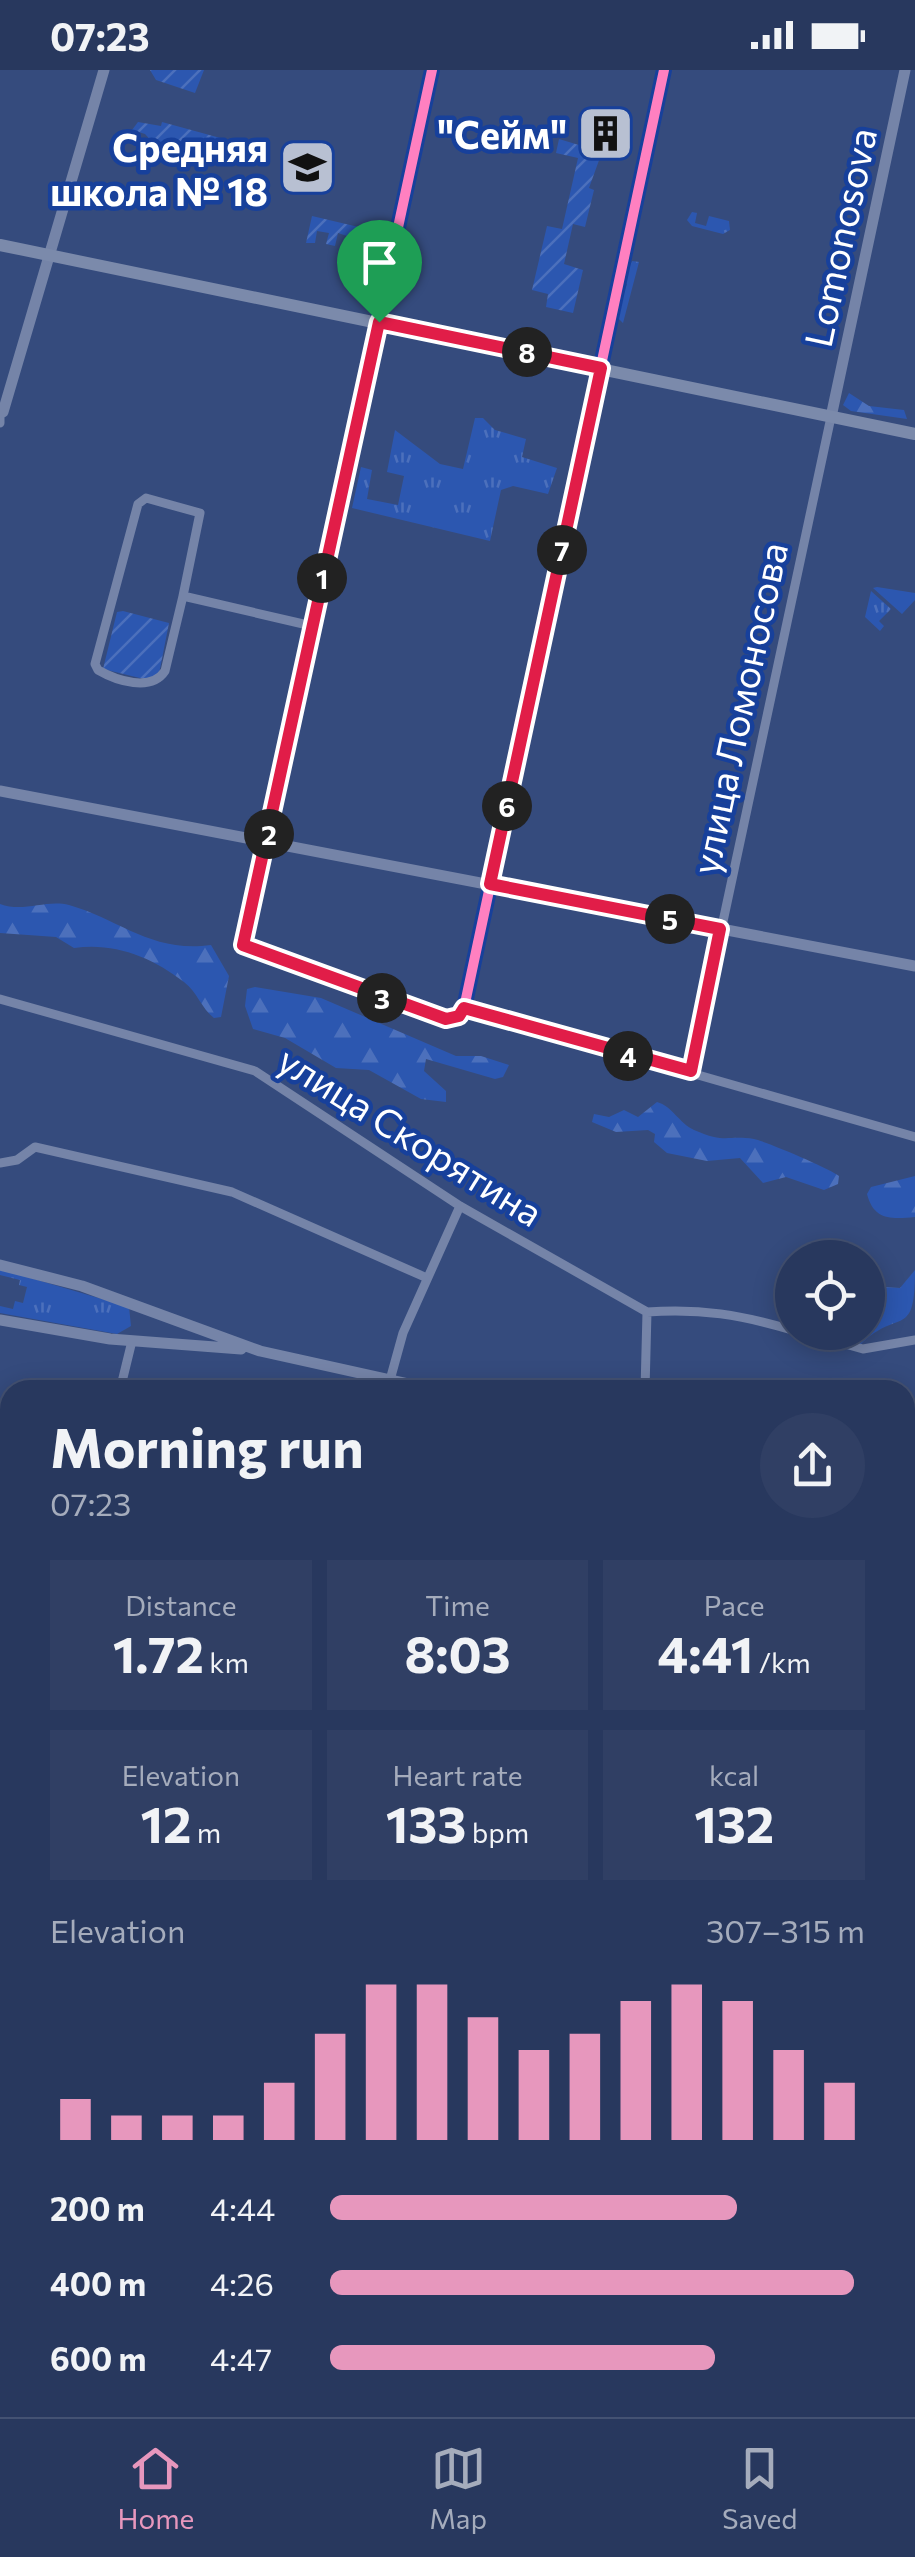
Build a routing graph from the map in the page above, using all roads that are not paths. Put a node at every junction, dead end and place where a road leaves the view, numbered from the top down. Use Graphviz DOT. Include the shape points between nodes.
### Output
graph roads {
  1 [pos="104,70"];
  2 [pos="432,70"];
  3 [pos="664,70"];
  4 [pos="905,70"];
  5 [pos="0,245"];
  6 [pos="49,255"];
  7 [pos="379,322"];
  8 [pos="601,368"];
  9 [pos="1,415"];
  10 [pos="831,417"];
  11 [pos="915,434"];
  12 [pos="183,596"];
  13 [pos="312,626"];
  14 [pos="0,791"];
  15 [pos="267,843"];
  16 [pos="490,884"];
  17 [pos="720,929"];
  18 [pos="915,966"];
  19 [pos="0,999"];
  20 [pos="464,1008"];
  21 [pos="691,1071"];
  22 [pos="915,1137"];
  23 [pos="0,1162"];
  24 [pos="460,1206"];
  25 [pos="0,1265"];
  26 [pos="427,1278"];
  27 [pos="647,1312"];
  28 [pos="0,1320"];
  29 [pos="775,1325"];
  30 [pos="915,1340"];
  31 [pos="132,1341"];
  32 [pos="885,1345"];
  33 [pos="260,1351"];
  34 [pos="122,1380"];
  35 [pos="390,1380"];
  36 [pos="645,1380"];
  1 -- 6 [label="street"];
  2 -- 7 [label="street"];
  3 -- 8 [label="street"];
  4 -- 10 [label="street, Lomonosova"];
  5 -- 6 [label="main road"];
  6 -- 7 [label="main road"];
  6 -- 9 [label="street"];
  7 -- 8 [label="main road"];
  7 -- 13 [label="street"];
  8 -- 10 [label="main road"];
  8 -- 16 [label="street"];
  10 -- 11 [label="main road"];
  10 -- 17 [label="street, улица Ломоносова"];
  12 -- 12 [label="street" via="200,513 141,500 98,670 147,684 158,680"];
  12 -- 13 [label="street"];
  13 -- 15 [label="street"];
  14 -- 15 [label="street"];
  15 -- 16 [label="street"];
  15 -- 20 [label="street" via="243,945 446,1019"];
  16 -- 17 [label="street"];
  16 -- 20 [label="street"];
  17 -- 18 [label="street"];
  17 -- 21 [label="street, улица Ломоносова"];
  19 -- 24 [label="street, улица Скорятина" via="255,1071"];
  20 -- 21 [label="street"];
  21 -- 22 [label="street"];
  23 -- 26 [label="street" via="36,1147 221,1188"];
  24 -- 26 [label="street"];
  24 -- 27 [label="street, улица Скорятина"];
  25 -- 33 [label="street" via="82,1286"];
  26 -- 35 [label="street"];
  27 -- 29 [label="street" via="737,1313"];
  27 -- 36 [label="street"];
  28 -- 31 [label="street"];
  30 -- 32 [label="street"];
  31 -- 33 [label="street"];
  31 -- 34 [label="street"];
  33 -- 35 [label="street"];
}
